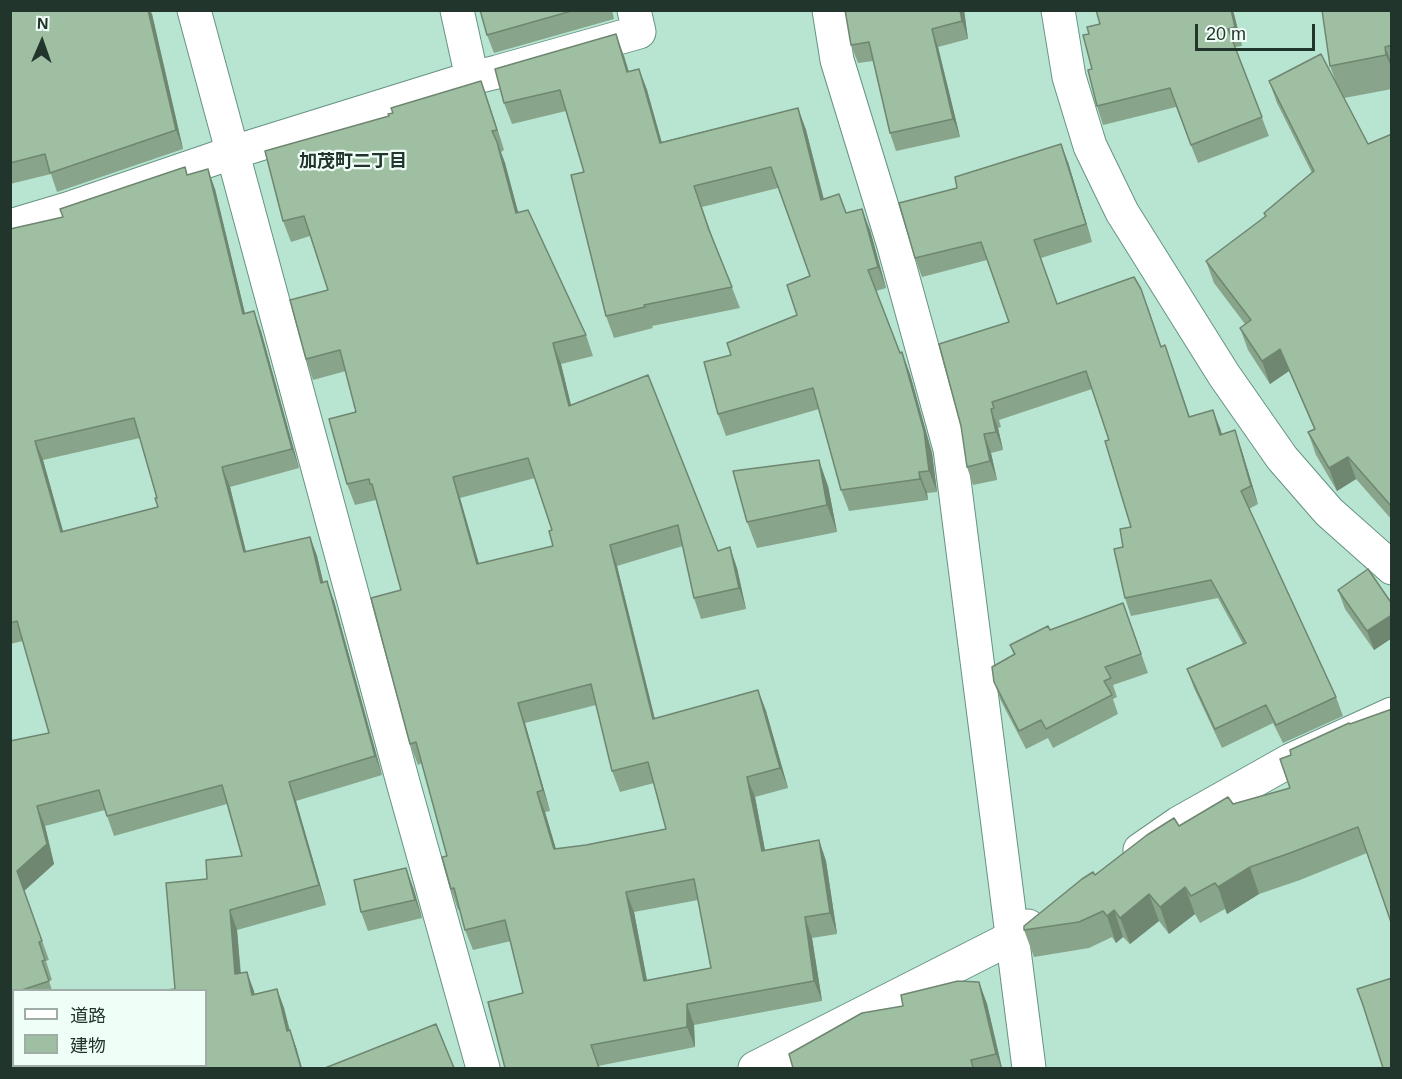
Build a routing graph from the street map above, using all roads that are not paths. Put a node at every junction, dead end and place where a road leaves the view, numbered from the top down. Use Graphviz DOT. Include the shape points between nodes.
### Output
graph roads {
  1 [pos="194,10"];
  2 [pos="457,10"];
  3 [pos="634,10"];
  4 [pos="829,10"];
  5 [pos="1058,10"];
  6 [pos="472,78"];
  7 [pos="231,153"];
  8 [pos="10,226"];
  9 [pos="1392,568"];
  10 [pos="1392,714"];
  11 [pos="1120,864"];
  12 [pos="1051,911"];
  13 [pos="1011,938"];
  14 [pos="483,1068"];
  15 [pos="755,1068"];
  16 [pos="1029,1068"];
  1 -- 7 [label="street"];
  2 -- 6 [label="street"];
  3 -- 6 [label="street" via="639,32"];
  4 -- 13 [label="street" via="837,60 950,449"];
  5 -- 9 [label="street" via="1069,77 1090,146 1122,212 1224,375 1282,458 1329,512"];
  6 -- 7 [label="street"];
  7 -- 8 [label="street"];
  7 -- 14 [label="street"];
  10 -- 11 [label="street" via="1291,760 1179,823"];
  12 -- 13 [label="street"];
  13 -- 15 [label="street"];
  13 -- 16 [label="street"];
}
